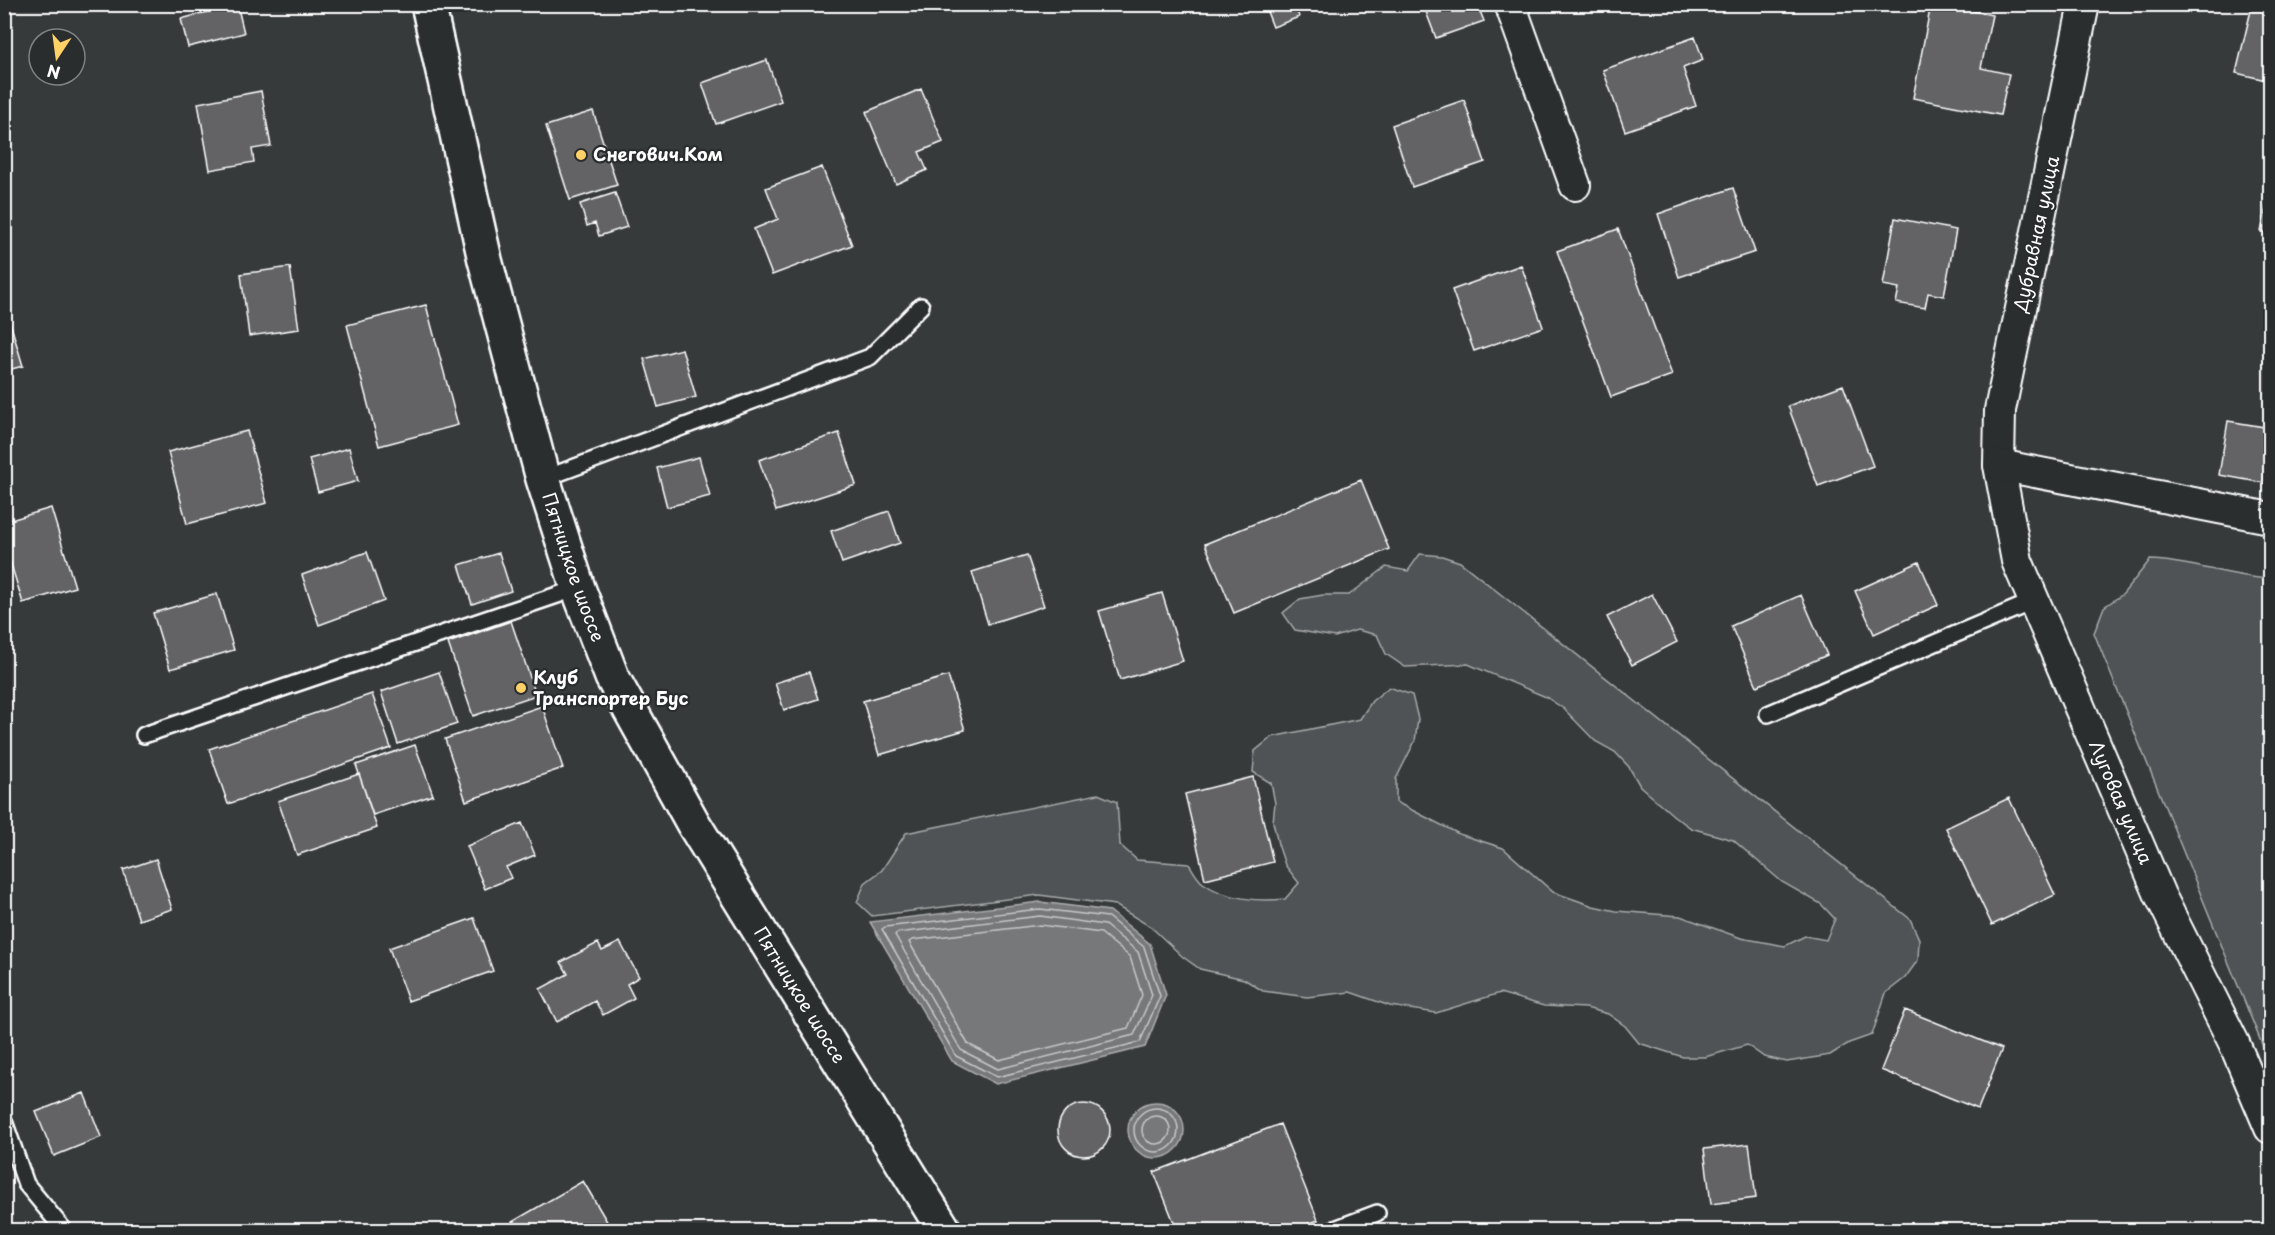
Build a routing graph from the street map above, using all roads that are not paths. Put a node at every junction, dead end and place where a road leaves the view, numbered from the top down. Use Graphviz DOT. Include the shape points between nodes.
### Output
graph roads {
  1 [pos="428,4"];
  2 [pos="1510,4"];
  3 [pos="2084,4"];
  4 [pos="1575,185"];
  5 [pos="921,306"];
  6 [pos="1999,465"];
  7 [pos="543,479"];
  8 [pos="2271,518"];
  9 [pos="578,588"];
  10 [pos="2034,601"];
  11 [pos="1768,714"];
  12 [pos="144,735"];
  13 [pos="4,1121"];
  14 [pos="2271,1128"];
  15 [pos="1377,1213"];
  16 [pos="940,1229"];
  17 [pos="64,1230"];
  18 [pos="1332,1230"];
  1 -- 7 [label="main road, Пятницкое шоссе" via="485,260"];
  2 -- 4 [label="street"];
  3 -- 6 [label="street, Дубравная улица" via="2000,410"];
  5 -- 7 [label="lane" via="870,357"];
  6 -- 8 [label="street"];
  6 -- 10 [label="street, Луговая улица" via="2017,561"];
  7 -- 9 [label="main road, Пятницкое шоссе"];
  9 -- 12 [label="lane"];
  9 -- 16 [label="main road, Пятницкое шоссе" via="612,677 693,823"];
  10 -- 11 [label="lane"];
  10 -- 14 [label="street, Луговая улица" via="2160,895 2234,1043"];
  13 -- 17 [label="lane" via="26,1184"];
  15 -- 18 [label="lane"];
}
